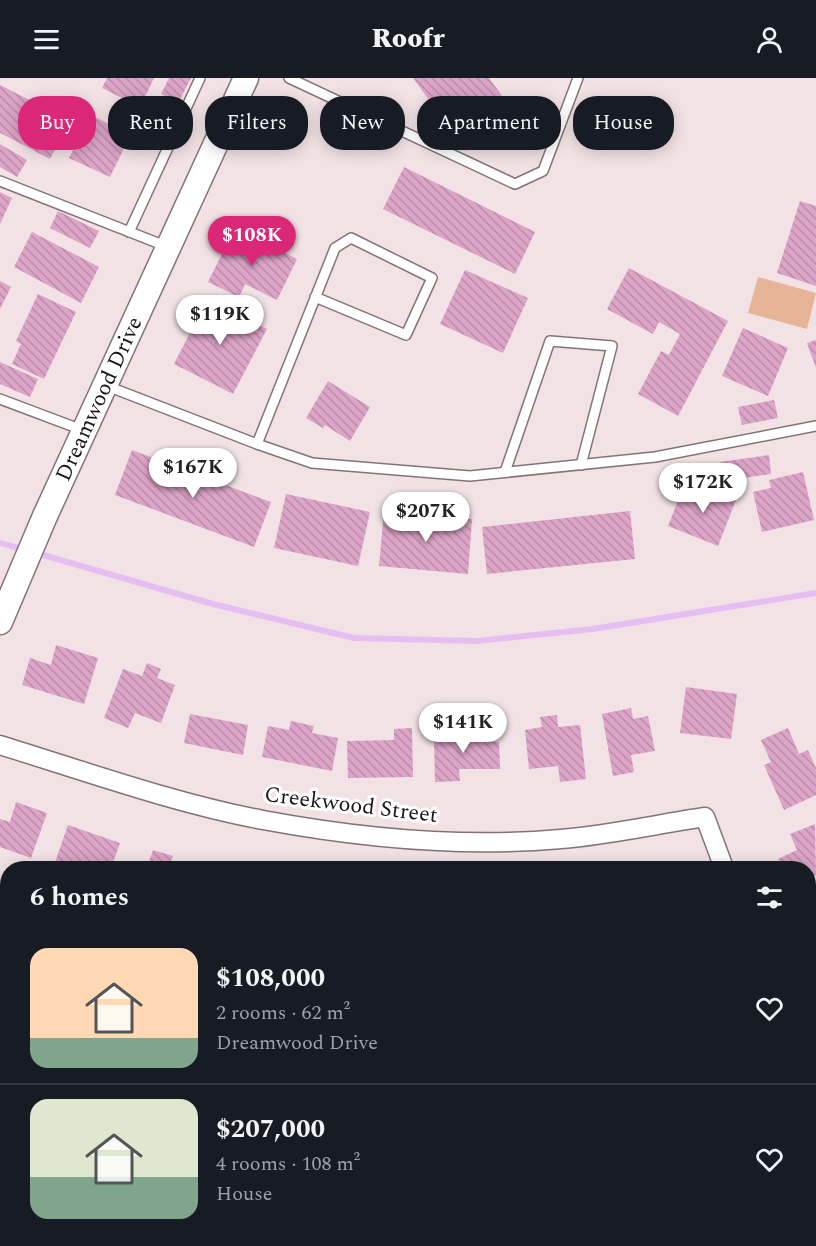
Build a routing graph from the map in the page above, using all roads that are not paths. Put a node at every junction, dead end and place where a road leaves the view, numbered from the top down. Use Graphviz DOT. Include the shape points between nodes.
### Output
graph roads {
  1 [pos="201,78"];
  2 [pos="246,78"];
  3 [pos="289,78"];
  4 [pos="310,78"];
  5 [pos="578,78"];
  6 [pos="305,88"];
  7 [pos="0,181"];
  8 [pos="129,232"];
  9 [pos="170,248"];
  10 [pos="315,297"];
  11 [pos="107,386"];
  12 [pos="0,399"];
  13 [pos="816,426"];
  14 [pos="85,431"];
  15 [pos="257,444"];
  16 [pos="581,465"];
  17 [pos="505,472"];
  18 [pos="0,622"];
  19 [pos="0,745"];
  20 [pos="721,861"];
  1 -- 8 [label="lane"];
  2 -- 9 [label="street, Dreamwood Drive"];
  3 -- 6 [label="lane"];
  4 -- 6 [label="lane"];
  5 -- 6 [label="lane" via="543,171 515,184"];
  7 -- 8 [label="lane"];
  8 -- 9 [label="lane"];
  9 -- 11 [label="street, Dreamwood Drive"];
  10 -- 10 [label="lane" via="335,248 351,238 432,278 406,335"];
  10 -- 15 [label="lane"];
  11 -- 14 [label="street, Dreamwood Drive"];
  11 -- 15 [label="lane"];
  12 -- 14 [label="lane"];
  13 -- 16 [label="lane" via="655,457"];
  14 -- 18 [label="street, Dreamwood Drive"];
  15 -- 17 [label="lane" via="312,464 470,476"];
  16 -- 17 [label="lane"];
  16 -- 17 [label="lane" via="612,346 550,341"];
  19 -- 20 [label="street, Creekwood Street" via="241,815 396,839 562,839 705,817"];
}
